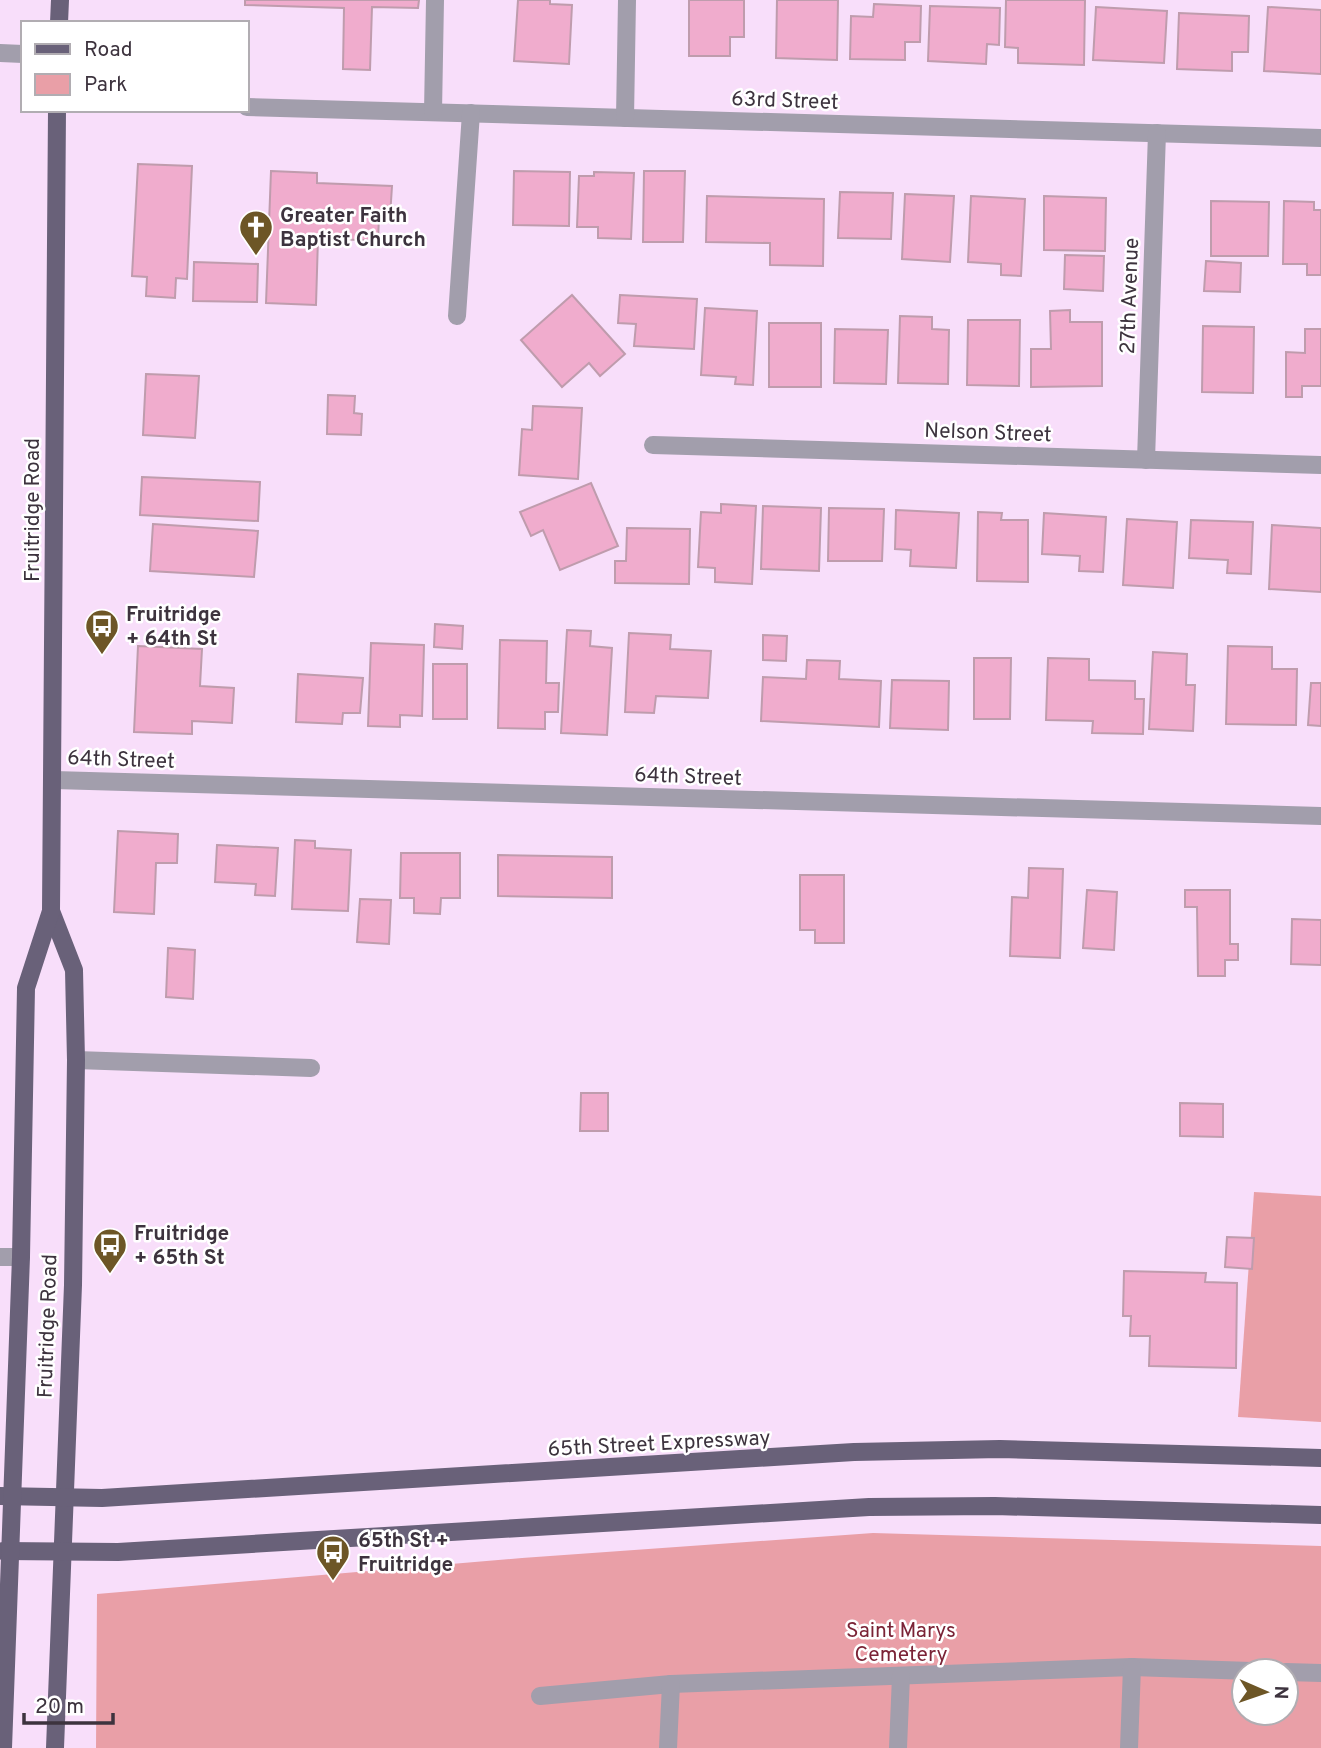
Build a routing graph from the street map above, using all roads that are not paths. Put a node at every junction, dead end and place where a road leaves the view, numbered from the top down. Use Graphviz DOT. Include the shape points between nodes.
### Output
graph roads {
  1 [pos="60,0"];
  2 [pos="435,0"];
  3 [pos="626,0"];
  4 [pos="59,21"];
  5 [pos="0,53"];
  6 [pos="21,54"];
  7 [pos="248,107"];
  8 [pos="57,112"];
  9 [pos="433,112"];
  10 [pos="471,113"];
  11 [pos="625,118"];
  12 [pos="1157,133"];
  13 [pos="1321,138"];
  14 [pos="457,316"];
  15 [pos="653,445"];
  16 [pos="1146,460"];
  17 [pos="1321,465"];
  18 [pos="54,780"];
  19 [pos="1321,816"];
  20 [pos="51,911"];
  21 [pos="76,1060"];
  22 [pos="311,1068"];
  23 [pos="0,1256"];
  24 [pos="21,1257"];
  25 [pos="1321,1458"];
  26 [pos="7,1496"];
  27 [pos="65,1497"];
  28 [pos="1321,1515"];
  29 [pos="6,1551"];
  30 [pos="64,1551"];
  31 [pos="1132,1667"];
  32 [pos="1230,1670"];
  33 [pos="1300,1673"];
  34 [pos="1321,1674"];
  35 [pos="901,1676"];
  36 [pos="671,1684"];
  37 [pos="540,1696"];
  38 [pos="3,1748"];
  39 [pos="55,1748"];
  40 [pos="668,1748"];
  41 [pos="898,1748"];
  42 [pos="1129,1748"];
  1 -- 4 [label="main road"];
  2 -- 9 [label="street"];
  3 -- 11 [label="street"];
  5 -- 6 [label="street"];
  7 -- 9 [label="street, 63rd Street"];
  8 -- 18 [label="main road, Fruitridge Road"];
  9 -- 10 [label="street, 63rd Street"];
  10 -- 11 [label="street, 63rd Street"];
  10 -- 14 [label="street"];
  11 -- 12 [label="street, 63rd Street"];
  12 -- 13 [label="street, 63rd Street"];
  12 -- 16 [label="street, 27th Avenue"];
  15 -- 16 [label="street, Nelson Street"];
  16 -- 17 [label="street, Nelson Street"];
  18 -- 19 [label="street, 64th Street"];
  18 -- 20 [label="main road, Fruitridge Road"];
  20 -- 21 [label="main road, Fruitridge Road" via="74,970"];
  20 -- 24 [label="main road, Fruitridge Road" via="26,988"];
  21 -- 22 [label="street"];
  21 -- 27 [label="main road, Fruitridge Road"];
  23 -- 24 [label="street"];
  24 -- 26 [label="main road, Fruitridge Road"];
  25 -- 27 [label="main road, 65th Street Expressway" via="1000,1449 854,1452 219,1492"];
  26 -- 27 [label="main road, 65th Street Expressway"];
  26 -- 29 [label="main road, Fruitridge Road"];
  27 -- 30 [label="main road, Fruitridge Road"];
  28 -- 30 [label="main road" via="869,1507 118,1552"];
  29 -- 30 [label="main road"];
  29 -- 38 [label="main road, Fruitridge Road"];
  30 -- 39 [label="main road, Fruitridge Road"];
  31 -- 32 [label="street"];
  31 -- 35 [label="street"];
  31 -- 42 [label="street"];
  33 -- 34 [label="street"];
  35 -- 36 [label="street"];
  35 -- 41 [label="street"];
  36 -- 37 [label="street"];
  36 -- 40 [label="street"];
}
